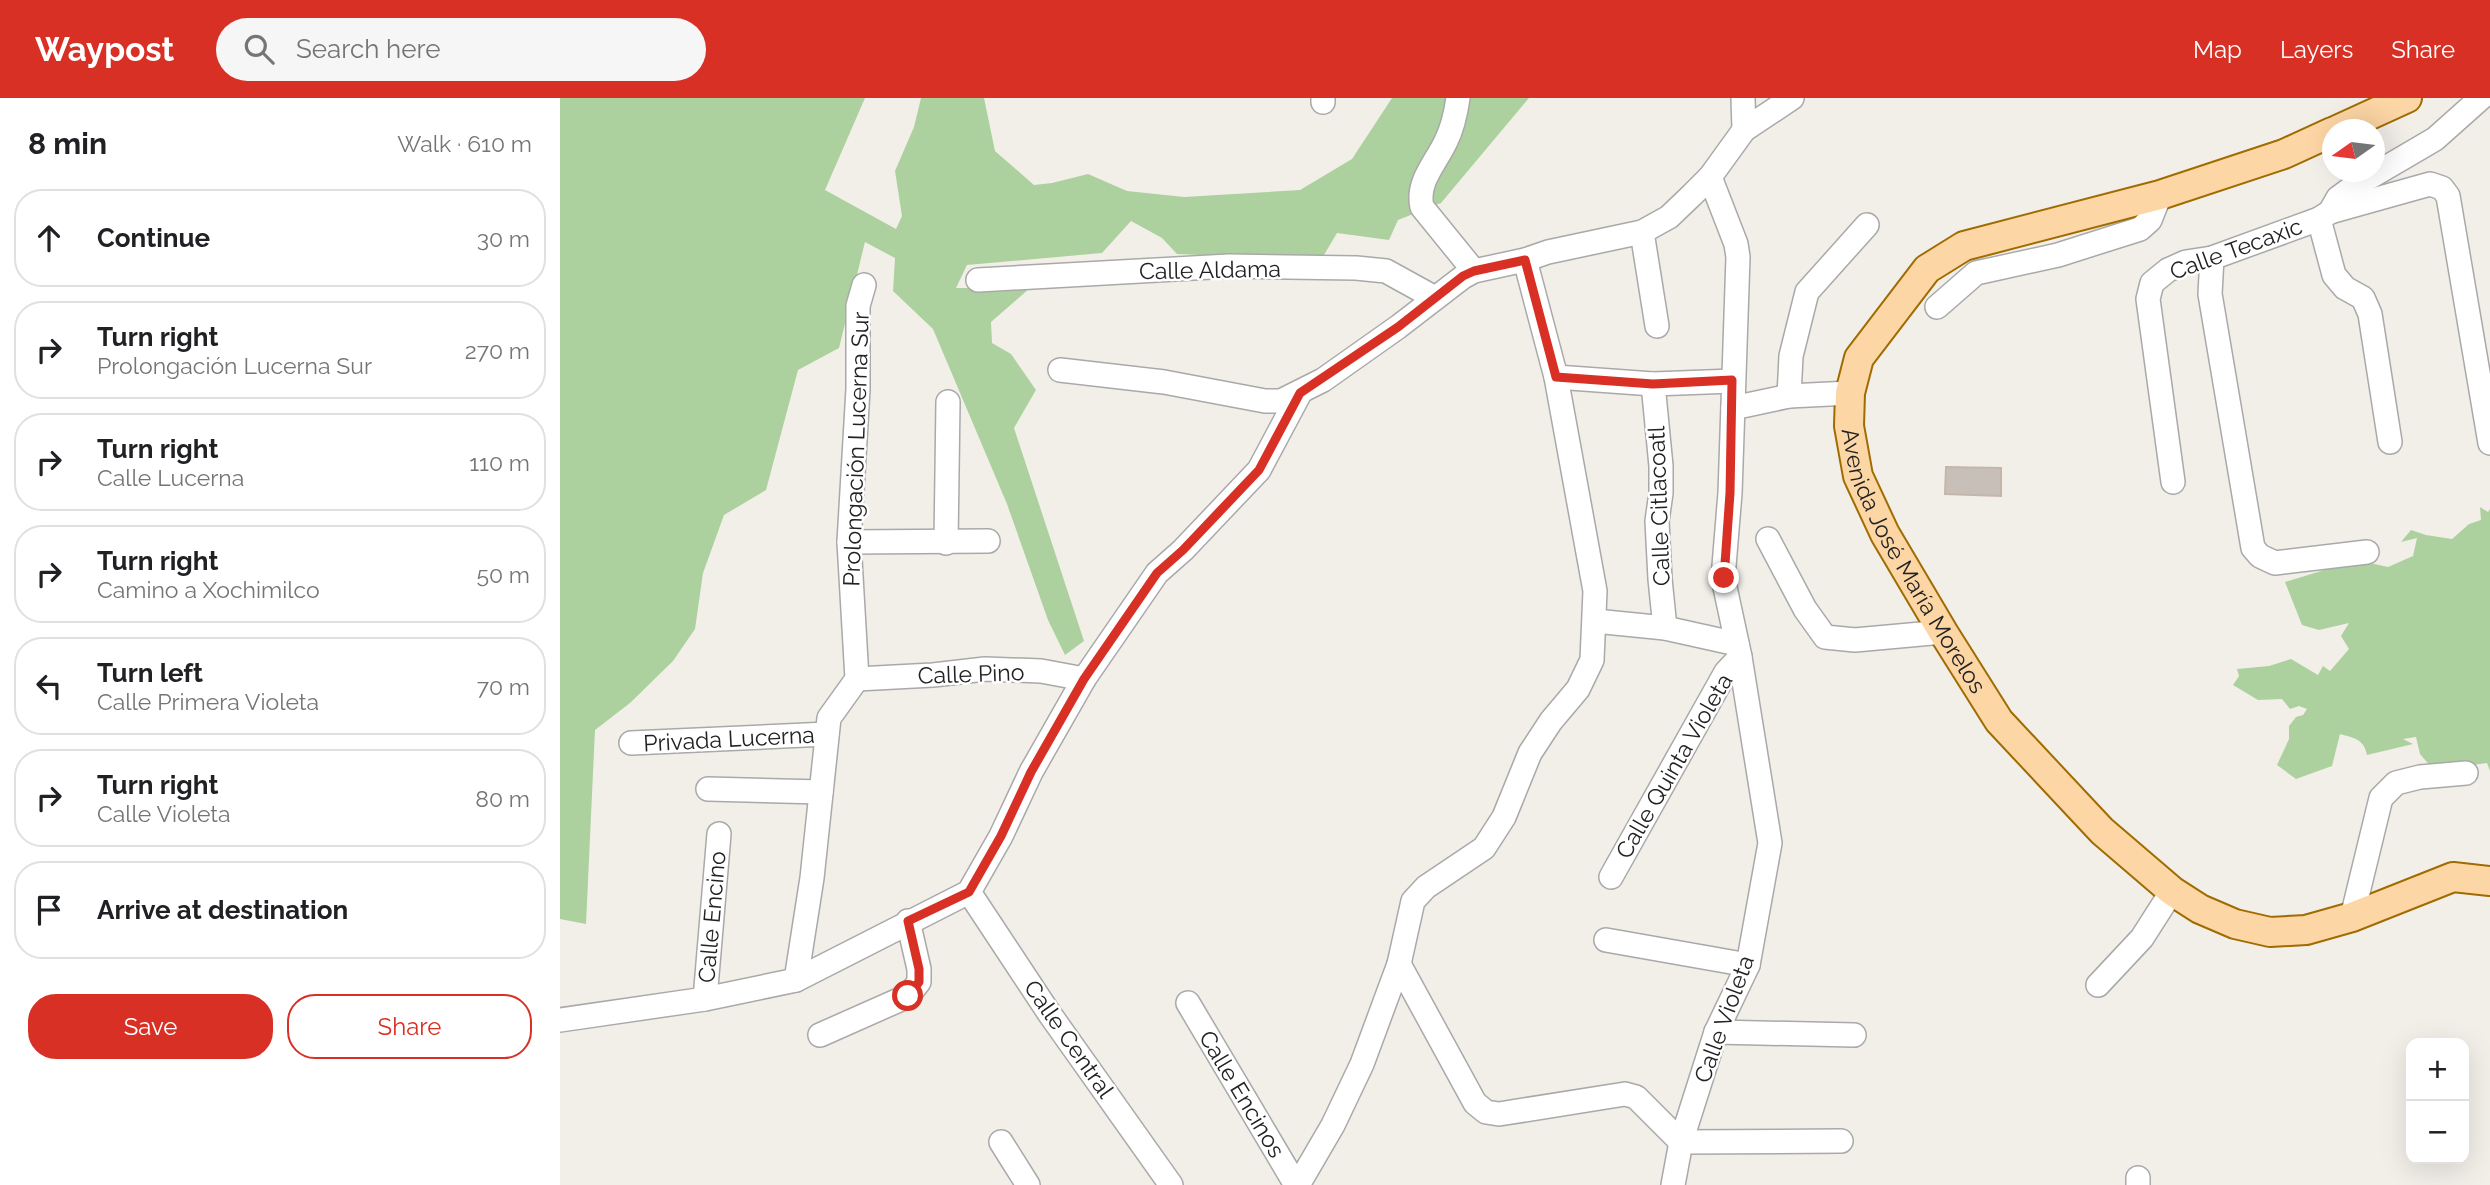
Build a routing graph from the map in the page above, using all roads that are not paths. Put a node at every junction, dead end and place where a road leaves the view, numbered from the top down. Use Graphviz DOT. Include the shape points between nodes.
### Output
graph roads {
  1 [pos="1458,98"];
  2 [pos="1743,98"];
  3 [pos="1792,98"];
  4 [pos="2407,98"];
  5 [pos="2481,98"];
  6 [pos="2361,119"];
  7 [pos="1744,130"];
  8 [pos="2322,137"];
  9 [pos="1710,177"];
  10 [pos="2160,195"];
  11 [pos="2324,215"];
  12 [pos="1867,225"];
  13 [pos="1642,232"];
  14 [pos="2213,258"];
  15 [pos="1525,260"];
  16 [pos="1474,271"];
  17 [pos="978,280"];
  18 [pos="864,285"];
  19 [pos="1435,298"];
  20 [pos="1937,307"];
  21 [pos="1657,326"];
  22 [pos="1060,370"];
  23 [pos="1556,377"];
  24 [pos="1732,380"];
  25 [pos="1653,384"];
  26 [pos="1300,393"];
  27 [pos="1850,393"];
  28 [pos="1789,396"];
  29 [pos="948,402"];
  30 [pos="1733,408"];
  31 [pos="2390,442"];
  32 [pos="2490,443"];
  33 [pos="2173,482"];
  34 [pos="1768,540"];
  35 [pos="849,541"];
  36 [pos="988,541"];
  37 [pos="946,543"];
  38 [pos="2367,552"];
  39 [pos="1595,621"];
  40 [pos="1665,628"];
  41 [pos="1943,632"];
  42 [pos="1738,651"];
  43 [pos="857,679"];
  44 [pos="1084,679"];
  45 [pos="827,734"];
  46 [pos="631,743"];
  47 [pos="2466,773"];
  48 [pos="708,789"];
  49 [pos="821,792"];
  50 [pos="719,834"];
  51 [pos="1611,877"];
  52 [pos="2490,881"];
  53 [pos="2172,891"];
  54 [pos="969,892"];
  55 [pos="2352,916"];
  56 [pos="908,921"];
  57 [pos="1606,940"];
  58 [pos="1399,964"];
  59 [pos="1748,965"];
  60 [pos="796,979"];
  61 [pos="2098,985"];
  62 [pos="705,999"];
  63 [pos="1188,1003"];
  64 [pos="560,1020"];
  65 [pos="1716,1032"];
  66 [pos="820,1035"];
  67 [pos="1854,1035"];
  68 [pos="1841,1141"];
  69 [pos="1001,1142"];
  70 [pos="1681,1142"];
  71 [pos="1028,1185"];
  72 [pos="1171,1185"];
  73 [pos="1297,1185"];
  74 [pos="1673,1185"];
  1 -- 16 [label="street" via="1448,138 1419,195 1422,207"];
  2 -- 7 [label="street"];
  3 -- 7 [label="street"];
  4 -- 6 [label="main road, Avenida José María Morelos"];
  5 -- 11 [label="street, Calle Tecaxic" via="2435,139 2338,198"];
  7 -- 9 [label="street"];
  8 -- 10 [label="main road, Avenida José María Morelos"];
  9 -- 13 [label="street" via="1669,216"];
  9 -- 24 [label="street, Calle Violeta" via="1738,257"];
  10 -- 20 [label="street" via="2150,220 2140,229 2059,255 1976,273"];
  10 -- 27 [label="main road, Avenida José María Morelos" via="1964,246 1927,269 1859,358"];
  11 -- 14 [label="street, Calle Tecaxic"];
  11 -- 31 [label="street" via="2334,275 2344,288 2363,299 2370,314"];
  11 -- 32 [label="street" via="2430,184 2448,196"];
  12 -- 28 [label="street" via="1807,292 1791,356"];
  13 -- 15 [label="street"];
  13 -- 21 [label="street"];
  14 -- 33 [label="street, Calle Tecaxic" via="2168,270 2152,283 2148,299"];
  14 -- 38 [label="street" via="2210,294 2253,548 2275,563"];
  15 -- 16 [label="street"];
  15 -- 23 [label="street"];
  16 -- 19 [label="street"];
  17 -- 19 [label="street, Calle Aldama" via="1229,267 1356,268 1386,271"];
  18 -- 35 [label="street, Prolongación Lucerna Sur" via="858,306"];
  19 -- 26 [label="street"];
  22 -- 26 [label="street" via="1164,382 1265,401 1281,401"];
  23 -- 25 [label="street"];
  23 -- 39 [label="street" via="1595,591"];
  24 -- 25 [label="street"];
  24 -- 30 [label="street, Calle Violeta"];
  25 -- 40 [label="street, Calle Citlacoatl" via="1661,466 1657,522"];
  26 -- 44 [label="street" via="1259,470 1157,573"];
  27 -- 28 [label="street"];
  27 -- 41 [label="main road, Avenida José María Morelos" via="1849,426 1858,476 1885,534"];
  28 -- 30 [label="street"];
  29 -- 37 [label="street"];
  30 -- 42 [label="street, Calle Violeta" via="1724,578"];
  34 -- 41 [label="street" via="1805,610 1825,637 1855,640"];
  35 -- 37 [label="street"];
  35 -- 43 [label="street, Prolongación Lucerna Sur"];
  36 -- 37 [label="street"];
  39 -- 40 [label="street"];
  39 -- 58 [label="street" via="1592,660 1578,689 1530,753 1504,817 1484,848 1413,901"];
  40 -- 42 [label="street"];
  41 -- 53 [label="main road, Avenida José María Morelos" via="1999,721 2102,831"];
  42 -- 51 [label="street, Calle Quinta Violeta"];
  42 -- 59 [label="street, Calle Violeta" via="1770,843"];
  43 -- 44 [label="street, Calle Pino" via="985,669 1041,671"];
  43 -- 45 [label="street" via="829,718"];
  44 -- 54 [label="street"];
  45 -- 46 [label="street, Privada Lucerna"];
  45 -- 49 [label="street"];
  47 -- 55 [label="street" via="2396,783 2381,798"];
  48 -- 49 [label="street"];
  49 -- 60 [label="street"];
  50 -- 62 [label="street, Calle Encino"];
  52 -- 55 [label="main road, Avenida José María Morelos" via="2453,877"];
  53 -- 55 [label="main road, Avenida José María Morelos" via="2223,919 2270,932 2306,930"];
  53 -- 61 [label="street" via="2142,938"];
  54 -- 56 [label="street"];
  54 -- 72 [label="street, Calle Central"];
  56 -- 60 [label="street"];
  56 -- 66 [label="street" via="919,982 908,996"];
  57 -- 59 [label="street"];
  58 -- 70 [label="street" via="1475,1102 1486,1112 1499,1114 1625,1094 1636,1097"];
  58 -- 73 [label="street" via="1362,1064"];
  59 -- 65 [label="street, Calle Violeta"];
  60 -- 62 [label="street"];
  62 -- 64 [label="street"];
  63 -- 73 [label="street, Calle Encinos"];
  65 -- 67 [label="street"];
  65 -- 70 [label="street, Calle Violeta"];
  68 -- 70 [label="street"];
  69 -- 71 [label="street"];
  70 -- 74 [label="street, Calle Violeta"];
}
